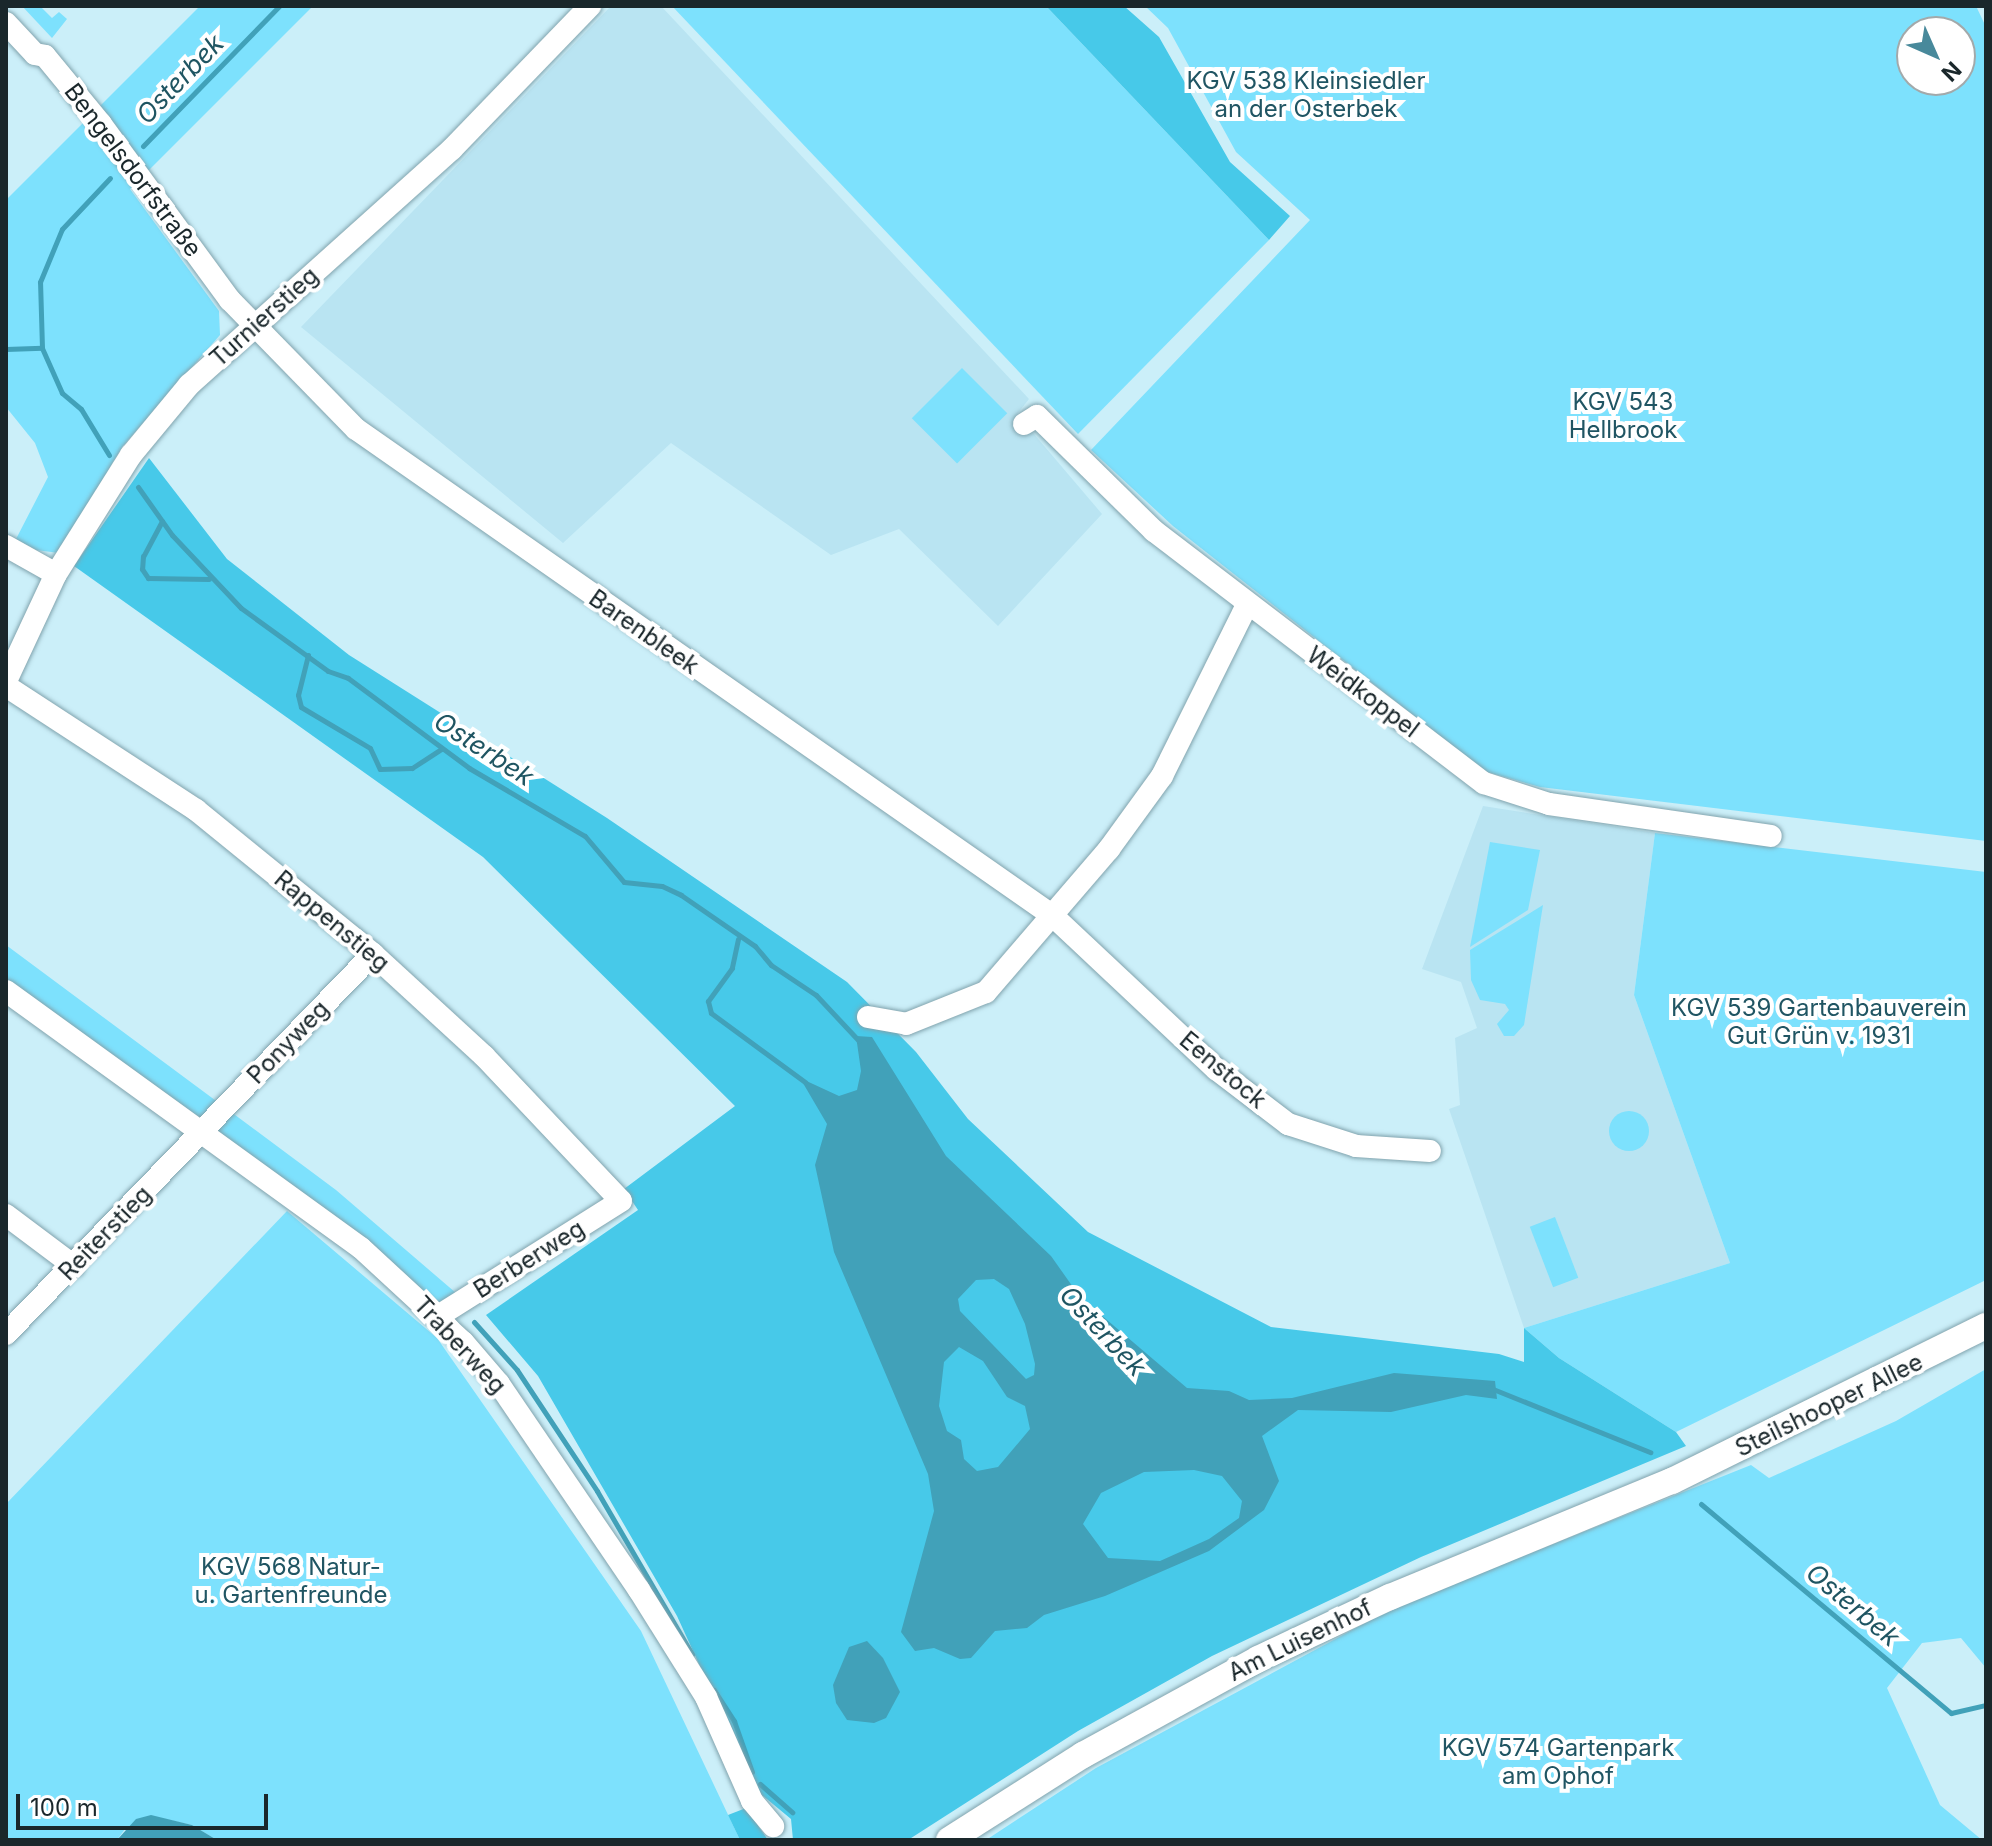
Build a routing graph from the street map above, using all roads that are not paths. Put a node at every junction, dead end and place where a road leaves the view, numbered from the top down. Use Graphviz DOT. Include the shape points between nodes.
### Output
graph roads {
  1 [pos="590,6"];
  2 [pos="6,23"];
  3 [pos="253,326"];
  4 [pos="1024,424"];
  5 [pos="6,546"];
  6 [pos="56,574"];
  7 [pos="1247,605"];
  8 [pos="6,684"];
  9 [pos="1771,836"];
  10 [pos="1053,916"];
  11 [pos="373,954"];
  12 [pos="6,991"];
  13 [pos="868,1017"];
  14 [pos="203,1131"];
  15 [pos="1430,1151"];
  16 [pos="621,1201"];
  17 [pos="6,1215"];
  18 [pos="74,1266"];
  19 [pos="437,1317"];
  20 [pos="1986,1326"];
  21 [pos="6,1334"];
  22 [pos="1672,1481"];
  23 [pos="773,1826"];
  24 [pos="949,1840"];
  1 -- 3 [label="street, Turnierstieg" via="452,149"];
  2 -- 3 [label="street, Bengelsdorfstraße" via="35,54 45,56 101,124"];
  3 -- 6 [label="street, Turnierstieg" via="189,385 131,455"];
  3 -- 10 [label="street, Barenbleek" via="356,429"];
  4 -- 7 [label="street, Weidkoppel" via="1037,416 1154,531"];
  5 -- 6 [label="street"];
  6 -- 8 [label="street, Turnierstieg"];
  7 -- 9 [label="street, Weidkoppel" via="1484,783 1549,804"];
  7 -- 10 [label="street" via="1162,776"];
  8 -- 11 [label="street, Rappenstieg" via="196,810"];
  10 -- 13 [label="street" via="986,992 906,1024"];
  10 -- 15 [label="street, Eenstock" via="1216,1069 1288,1124 1356,1146"];
  11 -- 14 [label="street, Ponyweg"];
  11 -- 16 [label="street, Rappenstieg" via="484,1056"];
  12 -- 14 [label="street, Traberweg"];
  14 -- 18 [label="street, Reiterstieg"];
  14 -- 19 [label="street, Traberweg" via="361,1248"];
  16 -- 19 [label="street, Berberweg"];
  17 -- 18 [label="street"];
  18 -- 21 [label="street, Reiterstieg"];
  19 -- 23 [label="street, Traberweg" via="499,1384 639,1590 706,1697 752,1801"];
  20 -- 22 [label="main road, Steilshooper Allee"];
  22 -- 24 [label="main road, Am Luisenhof" via="1390,1597 1258,1659 1094,1748"];
}
